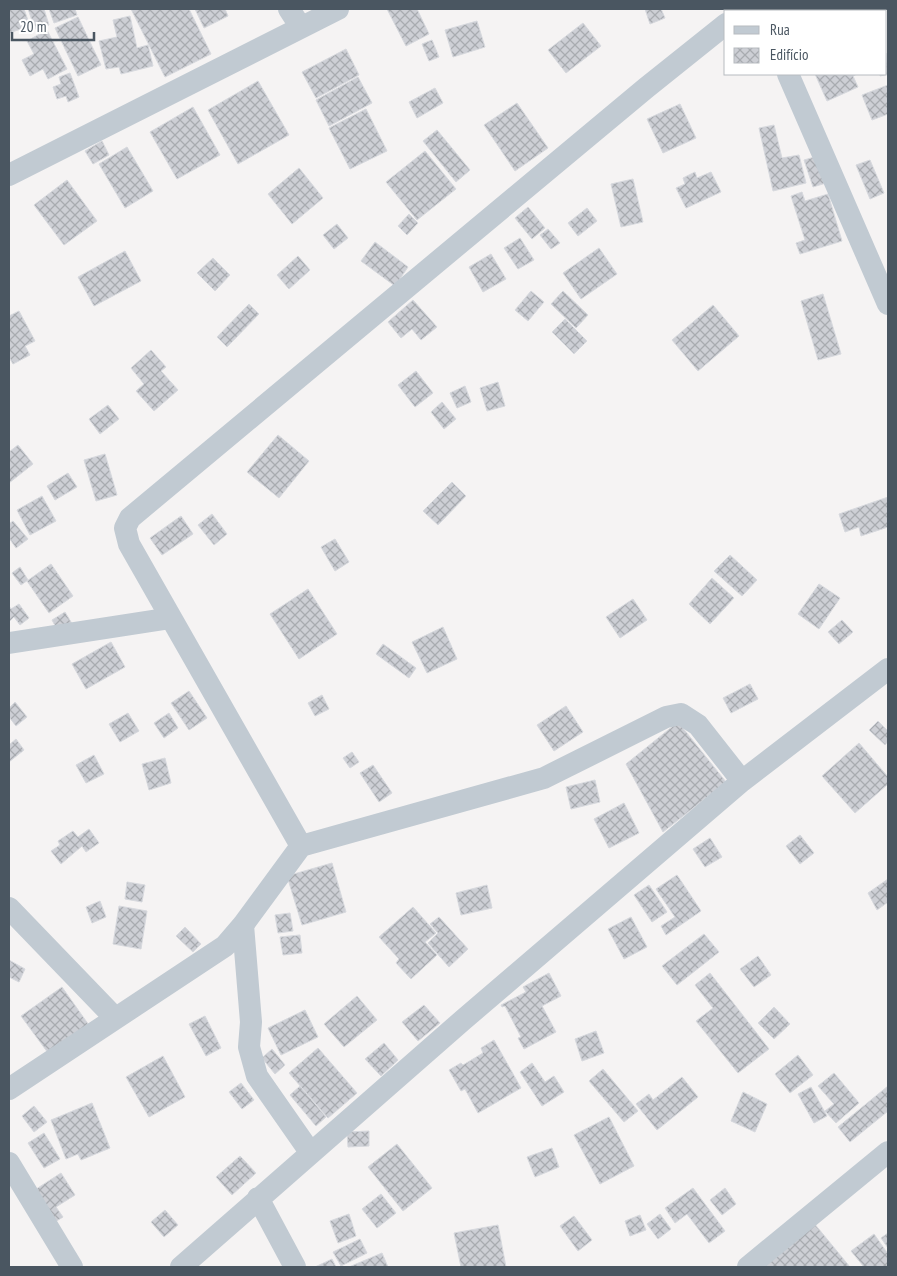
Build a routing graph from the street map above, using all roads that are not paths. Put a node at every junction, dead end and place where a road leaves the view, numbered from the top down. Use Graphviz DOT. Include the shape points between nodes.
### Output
graph roads {
  1 [pos="338,9"];
  2 [pos="294,18"];
  3 [pos="724,26"];
  4 [pos="788,75"];
  5 [pos="9,175"];
  6 [pos="888,304"];
  7 [pos="171,618"];
  8 [pos="9,643"];
  9 [pos="888,669"];
  10 [pos="742,781"];
  11 [pos="301,846"];
  12 [pos="9,908"];
  13 [pos="244,925"];
  14 [pos="116,1018"];
  15 [pos="9,1089"];
  16 [pos="310,1152"];
  17 [pos="888,1152"];
  18 [pos="9,1163"];
  19 [pos="258,1198"];
  20 [pos="72,1267"];
  21 [pos="181,1267"];
  22 [pos="295,1267"];
  23 [pos="748,1267"];
  1 -- 2 [label="street"];
  2 -- 5 [label="street"];
  3 -- 7 [label="street" via="130,518 126,528 129,544"];
  4 -- 6 [label="street"];
  7 -- 8 [label="street"];
  7 -- 11 [label="street"];
  9 -- 10 [label="street"];
  10 -- 11 [label="street" via="698,725 681,714 666,717 544,778"];
  10 -- 16 [label="street"];
  11 -- 13 [label="street"];
  12 -- 14 [label="street"];
  13 -- 14 [label="street" via="225,946"];
  13 -- 16 [label="street" via="251,1022 249,1047 257,1076"];
  14 -- 15 [label="street"];
  16 -- 19 [label="street"];
  17 -- 23 [label="street"];
  18 -- 20 [label="street"];
  19 -- 21 [label="street"];
  19 -- 22 [label="street"];
}
